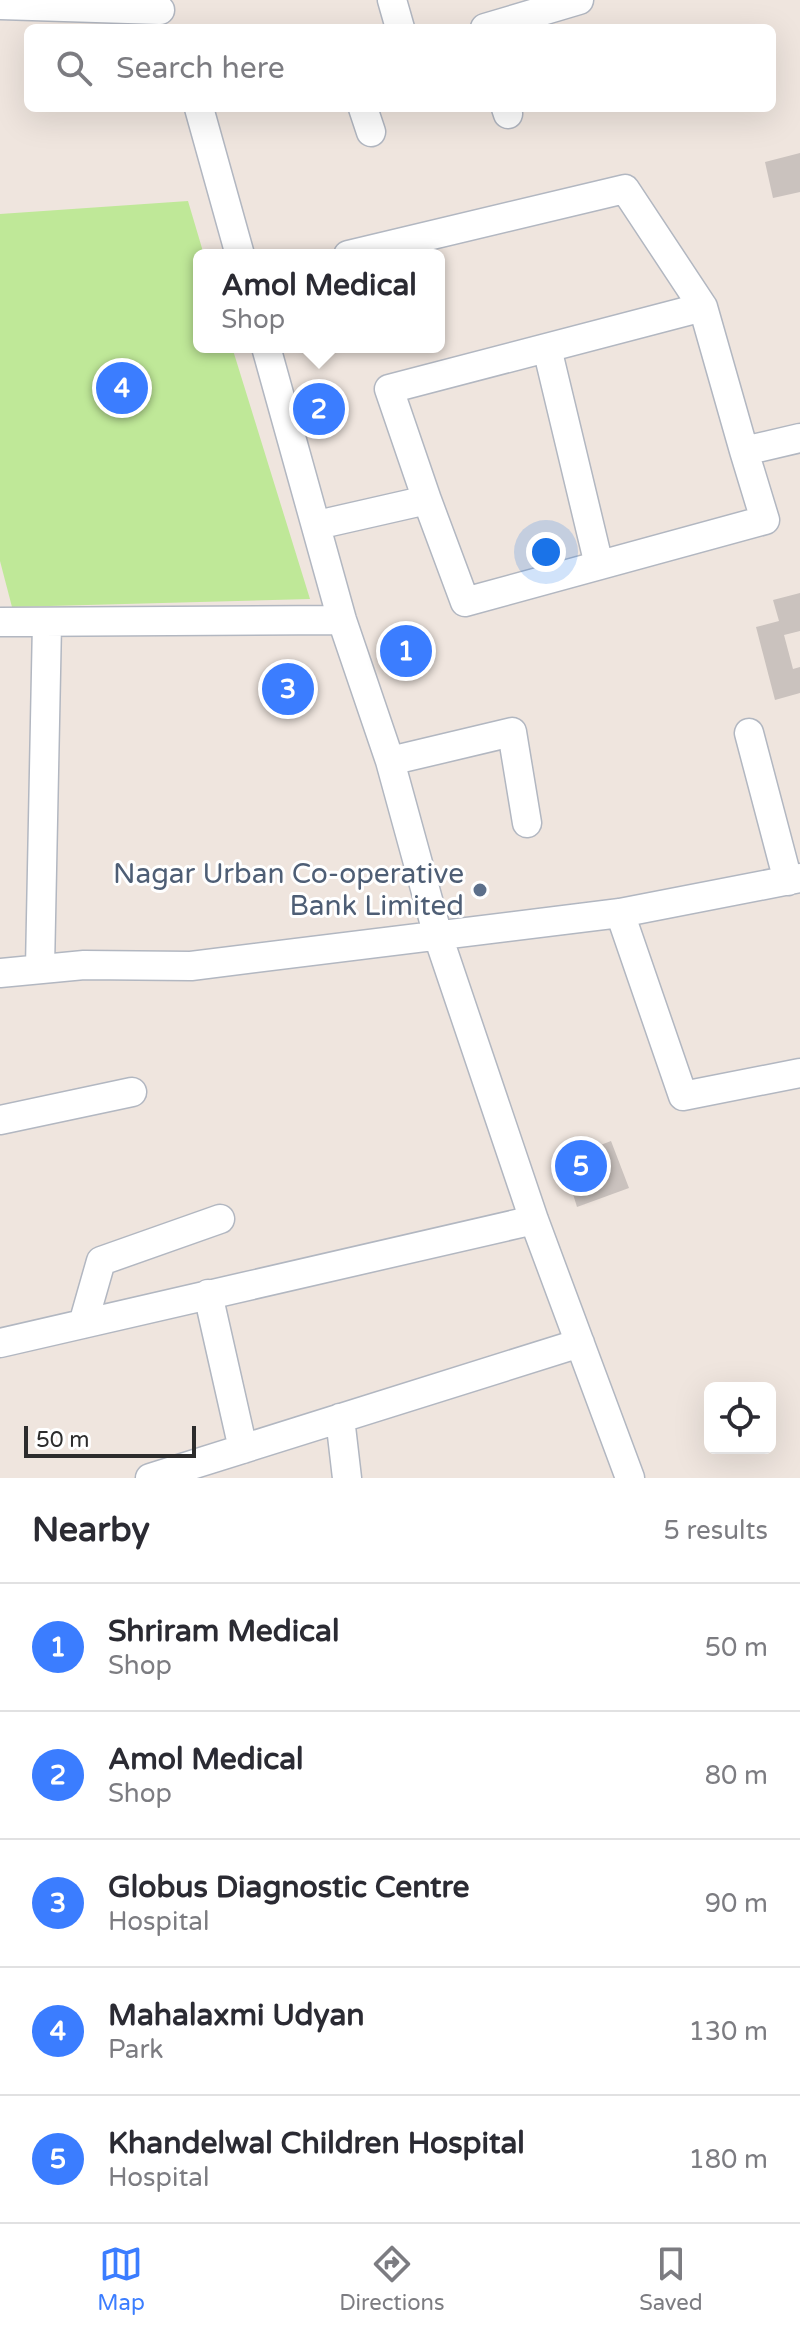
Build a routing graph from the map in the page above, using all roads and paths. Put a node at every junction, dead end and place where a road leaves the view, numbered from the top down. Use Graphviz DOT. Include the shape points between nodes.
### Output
graph roads {
  1 [pos="392,0"];
  2 [pos="579,0"];
  3 [pos="0,5"];
  4 [pos="161,13"];
  5 [pos="399,24"];
  6 [pos="498,24"];
  7 [pos="200,112"];
  8 [pos="238,249"];
  9 [pos="373,249"];
  10 [pos="703,307"];
  11 [pos="547,348"];
  12 [pos="268,353"];
  13 [pos="800,438"];
  14 [pos="744,451"];
  15 [pos="427,500"];
  16 [pos="317,525"];
  17 [pos="599,565"];
  18 [pos="342,620"];
  19 [pos="0,622"];
  20 [pos="47,623"];
  21 [pos="749,733"];
  22 [pos="390,761"];
  23 [pos="527,823"];
  24 [pos="794,880"];
  25 [pos="620,913"];
  26 [pos="438,936"];
  27 [pos="40,968"];
  28 [pos="0,973"];
  29 [pos="800,1073"];
  30 [pos="132,1092"];
  31 [pos="0,1120"];
  32 [pos="220,1219"];
  33 [pos="534,1220"];
  34 [pos="208,1294"];
  35 [pos="83,1324"];
  36 [pos="0,1343"];
  37 [pos="580,1343"];
  38 [pos="340,1418"];
  39 [pos="243,1449"];
  40 [pos="150,1478"];
  41 [pos="347,1478"];
  42 [pos="630,1478"];
  1 -- 5 [label="street"];
  2 -- 6 [label="street"];
  3 -- 4 [label="street"];
  7 -- 8 [label="street"];
  9 -- 10 [label="street" via="625,189"];
  10 -- 11 [label="street"];
  10 -- 14 [label="street"];
  11 -- 15 [label="street" via="389,389"];
  11 -- 17 [label="street"];
  12 -- 16 [label="street"];
  13 -- 14 [label="street"];
  14 -- 17 [label="street" via="765,520"];
  15 -- 16 [label="street"];
  15 -- 17 [label="street" via="465,602"];
  16 -- 18 [label="street"];
  18 -- 20 [label="street"];
  18 -- 22 [label="street"];
  19 -- 20 [label="street"];
  20 -- 27 [label="street"];
  21 -- 24 [label="street"];
  22 -- 23 [label="street" via="512,732"];
  22 -- 26 [label="street"];
  24 -- 25 [label="street"];
  25 -- 26 [label="street"];
  25 -- 29 [label="street" via="683,1096"];
  26 -- 27 [label="street" via="191,966"];
  26 -- 33 [label="street"];
  27 -- 28 [label="street"];
  30 -- 31 [label="street"];
  32 -- 35 [label="street" via="101,1261"];
  33 -- 34 [label="street"];
  33 -- 37 [label="street"];
  34 -- 35 [label="street"];
  34 -- 39 [label="street"];
  35 -- 36 [label="street"];
  37 -- 38 [label="street"];
  37 -- 42 [label="street"];
  38 -- 39 [label="street"];
  38 -- 41 [label="street"];
  39 -- 40 [label="street"];
}
